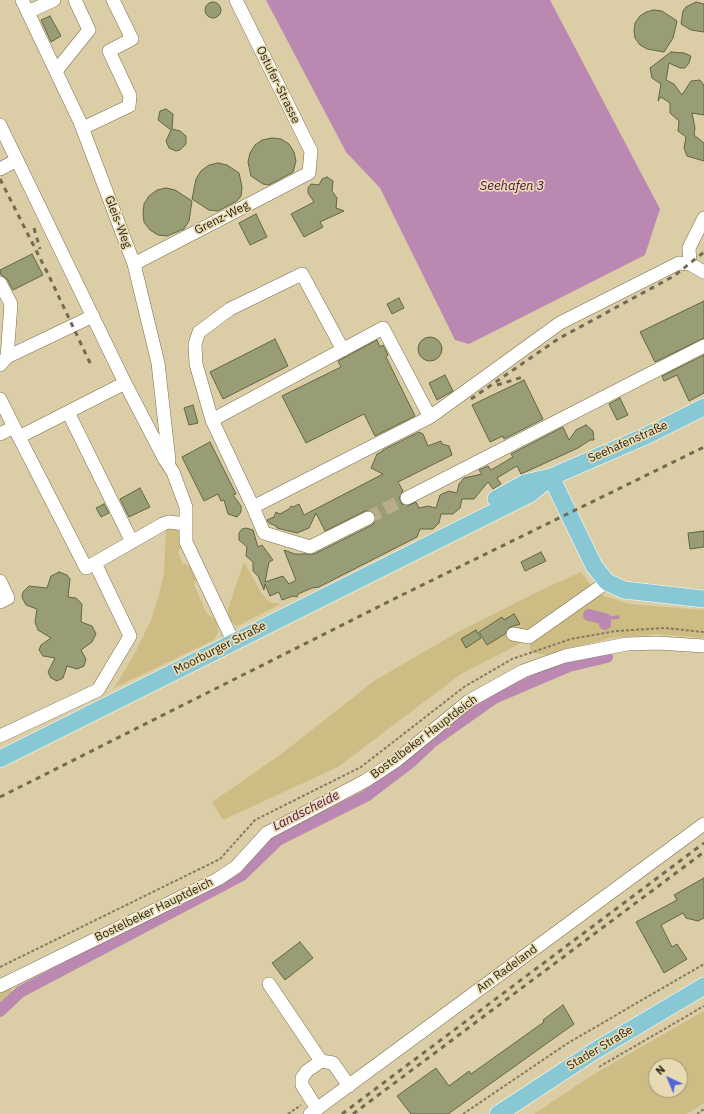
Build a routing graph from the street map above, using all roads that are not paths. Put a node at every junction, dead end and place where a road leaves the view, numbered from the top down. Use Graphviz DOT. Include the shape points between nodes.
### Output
graph roads {
  1 [pos="22,0"];
  2 [pos="54,0"];
  3 [pos="75,0"];
  4 [pos="113,0"];
  5 [pos="236,0"];
  6 [pos="28,12"];
  7 [pos="56,72"];
  8 [pos="0,125"];
  9 [pos="83,128"];
  10 [pos="17,160"];
  11 [pos="0,169"];
  12 [pos="309,173"];
  13 [pos="704,218"];
  14 [pos="134,264"];
  15 [pos="690,264"];
  16 [pos="704,272"];
  17 [pos="0,283"];
  18 [pos="93,316"];
  19 [pos="4,338"];
  20 [pos="704,346"];
  21 [pos="343,350"];
  22 [pos="4,361"];
  23 [pos="125,383"];
  24 [pos="0,398"];
  25 [pos="704,407"];
  26 [pos="68,412"];
  27 [pos="430,418"];
  28 [pos="212,420"];
  29 [pos="16,432"];
  30 [pos="0,434"];
  31 [pos="173,472"];
  32 [pos="551,477"];
  33 [pos="407,498"];
  34 [pos="253,508"];
  35 [pos="368,518"];
  36 [pos="186,524"];
  37 [pos="132,542"];
  38 [pos="95,563"];
  39 [pos="0,581"];
  40 [pos="607,582"];
  41 [pos="704,599"];
  42 [pos="0,602"];
  43 [pos="513,634"];
  44 [pos="233,641"];
  45 [pos="704,646"];
  46 [pos="0,736"];
  47 [pos="0,759"];
  48 [pos="704,824"];
  49 [pos="269,984"];
  50 [pos="0,986"];
  51 [pos="704,986"];
  52 [pos="321,1061"];
  53 [pos="349,1086"];
  54 [pos="313,1112"];
  55 [pos="498,1114"];
  1 -- 6 [label="street, Gleis-Weg"];
  2 -- 6 [label="street"];
  3 -- 7 [label="street" via="89,30"];
  4 -- 9 [label="street" via="132,39 109,51 130,96 129,106"];
  5 -- 12 [label="street, Ostufer-Strasse" via="311,151"];
  6 -- 7 [label="street, Gleis-Weg"];
  7 -- 9 [label="street, Gleis-Weg"];
  8 -- 10 [label="street"];
  9 -- 14 [label="street, Gleis-Weg"];
  10 -- 11 [label="street"];
  10 -- 18 [label="street"];
  12 -- 14 [label="street, Grenz-Weg"];
  13 -- 15 [label="street" via="689,248"];
  14 -- 31 [label="street, Gleis-Weg" via="158,363 168,458"];
  15 -- 16 [label="street"];
  15 -- 27 [label="street" via="680,263 672,266 560,323"];
  17 -- 19 [label="street" via="11,304"];
  18 -- 22 [label="street"];
  18 -- 23 [label="street"];
  19 -- 22 [label="street"];
  20 -- 33 [label="street"];
  21 -- 27 [label="street" via="383,328"];
  21 -- 28 [label="street"];
  21 -- 28 [label="street" via="302,274 230,309 199,332 194,344 196,364"];
  23 -- 26 [label="street"];
  23 -- 31 [label="street"];
  24 -- 29 [label="street"];
  25 -- 32 [label="main road, Seehafenstraße" via="648,435"];
  26 -- 29 [label="street"];
  26 -- 37 [label="street"];
  27 -- 34 [label="street"];
  28 -- 34 [label="street"];
  29 -- 30 [label="street"];
  29 -- 38 [label="street" via="86,568"];
  31 -- 36 [label="street" via="186,507"];
  32 -- 40 [label="main road" via="594,566"];
  32 -- 44 [label="main road, Moorburger Straße" via="530,494"];
  34 -- 35 [label="street" via="264,534 310,547"];
  36 -- 37 [label="street" via="168,522"];
  36 -- 44 [label="street" via="186,542"];
  37 -- 38 [label="street"];
  38 -- 46 [label="street" via="130,636 98,690"];
  39 -- 42 [label="street" via="8,598"];
  40 -- 41 [label="main road" via="624,590"];
  40 -- 43 [label="street" via="529,637"];
  44 -- 47 [label="main road, Moorburger Straße"];
  45 -- 50 [label="street, Bostelbeker Hauptdeich" via="627,644 565,656 523,671 469,701 397,760 365,781 267,833 236,867 218,879"];
  48 -- 53 [label="street, Am Radeland"];
  49 -- 52 [label="street"];
  51 -- 55 [label="main road, Stader Straße" via="593,1052"];
  52 -- 53 [label="street" via="333,1062"];
  52 -- 54 [label="street" via="302,1078 302,1085"];
  53 -- 54 [label="street, Am Radeland"];
}
